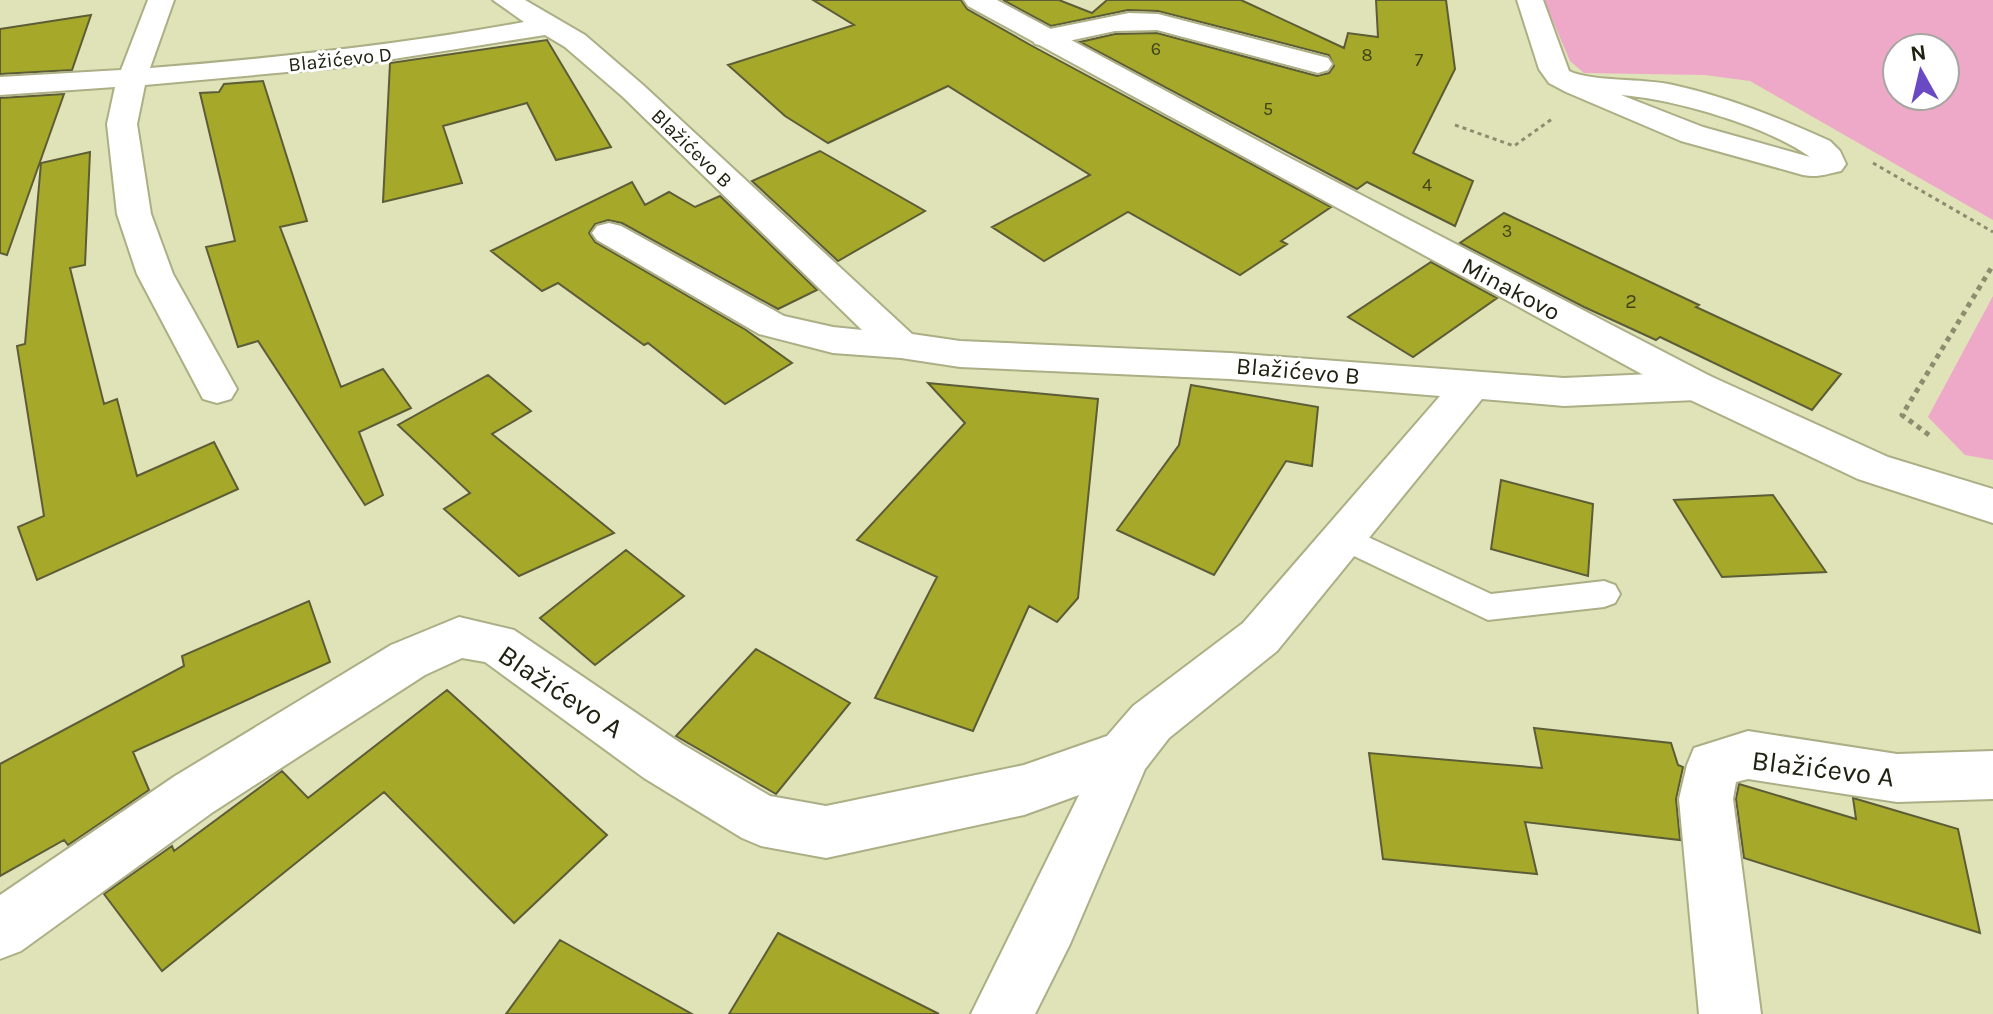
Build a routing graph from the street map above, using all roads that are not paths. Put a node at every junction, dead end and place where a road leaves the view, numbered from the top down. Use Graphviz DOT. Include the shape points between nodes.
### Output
graph roads {
  1 [pos="161,0"];
  2 [pos="506,0"];
  3 [pos="977,0"];
  4 [pos="1530,0"];
  5 [pos="547,26"];
  6 [pos="1045,38"];
  7 [pos="1318,64"];
  8 [pos="132,78"];
  9 [pos="0,86"];
  10 [pos="1568,99"];
  11 [pos="609,233"];
  12 [pos="901,345"];
  13 [pos="1471,386"];
  14 [pos="1696,386"];
  15 [pos="217,389"];
  16 [pos="1993,506"];
  17 [pos="1344,538"];
  18 [pos="1604,594"];
  19 [pos="1125,754"];
  20 [pos="1993,775"];
  21 [pos="0,930"];
  22 [pos="1002,1014"];
  23 [pos="1730,1014"];
  1 -- 8 [label="street"];
  2 -- 5 [label="street, Blažićevo B"];
  3 -- 6 [label="street, Minakovo"];
  4 -- 10 [label="street"];
  5 -- 8 [label="street, Blažićevo D" via="371,57"];
  5 -- 12 [label="street, Blažićevo B" via="575,41 633,91"];
  6 -- 7 [label="street" via="1132,19"];
  6 -- 14 [label="street, Minakovo"];
  8 -- 9 [label="street, Blažićevo D"];
  8 -- 15 [label="street" via="122,124 134,214 155,274"];
  10 -- 10 [label="street" via="1814,168 1830,164 1819,148 1716,103 1621,85"];
  11 -- 12 [label="street, Blažićevo B" via="772,325 833,340"];
  12 -- 13 [label="street, Blažićevo B" via="960,354 1230,366"];
  13 -- 14 [label="street, Blažićevo B" via="1564,392"];
  13 -- 17 [label="street"];
  14 -- 16 [label="street, Minakovo" via="1873,468"];
  17 -- 18 [label="lane" via="1488,607"];
  17 -- 19 [label="street" via="1260,637 1151,722"];
  19 -- 21 [label="street, Blažićevo A" via="1024,790 826,832 761,820 663,761 497,644 459,637 408,660 194,794"];
  19 -- 22 [label="street"];
  20 -- 23 [label="street, Blažićevo A" via="1897,778 1748,755 1713,765 1706,799"];
}
